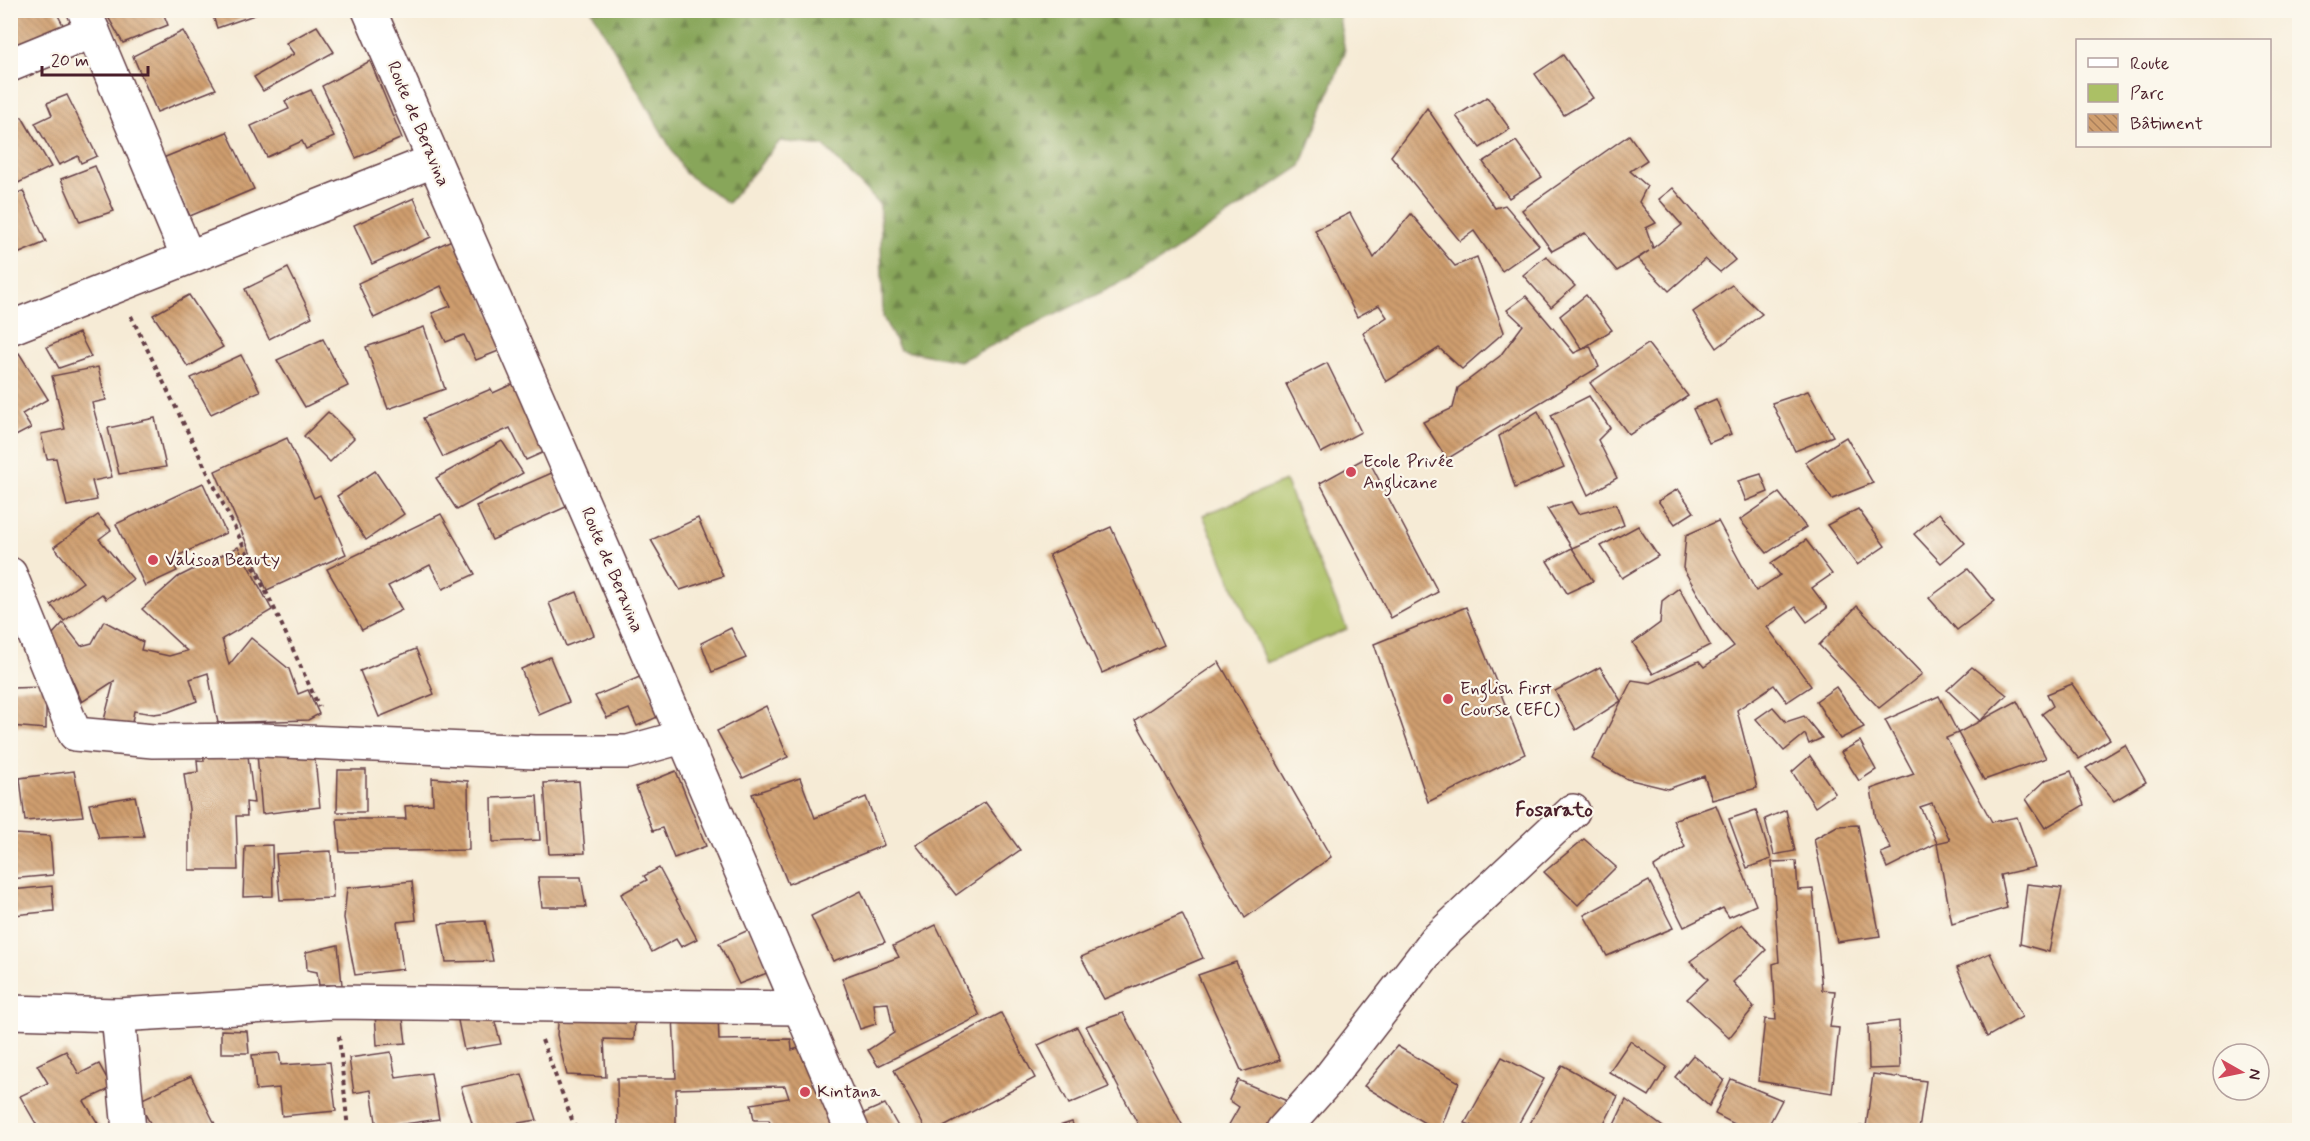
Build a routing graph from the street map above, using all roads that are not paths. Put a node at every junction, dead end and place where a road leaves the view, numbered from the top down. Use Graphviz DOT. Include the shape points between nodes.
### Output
graph roads {
  1 [pos="369,10"];
  2 [pos="88,21"];
  3 [pos="10,65"];
  4 [pos="433,161"];
  5 [pos="188,257"];
  6 [pos="10,328"];
  7 [pos="10,574"];
  8 [pos="682,737"];
  9 [pos="1573,811"];
  10 [pos="799,1008"];
  11 [pos="10,1012"];
  12 [pos="118,1015"];
  13 [pos="129,1131"];
  14 [pos="852,1131"];
  15 [pos="1284,1131"];
  1 -- 4 [label="street, Route de Beravina"];
  2 -- 3 [label="street"];
  2 -- 5 [label="street"];
  4 -- 5 [label="street"];
  4 -- 8 [label="street, Route de Beravina"];
  5 -- 6 [label="street"];
  7 -- 8 [label="street" via="75,734 153,741 335,742 535,752 628,752"];
  8 -- 10 [label="street, Route de Beravina"];
  9 -- 15 [label="street" via="1436,940"];
  10 -- 12 [label="street" via="336,1002"];
  10 -- 14 [label="street, Route de Beravina"];
  11 -- 12 [label="street"];
  12 -- 13 [label="street"];
}
